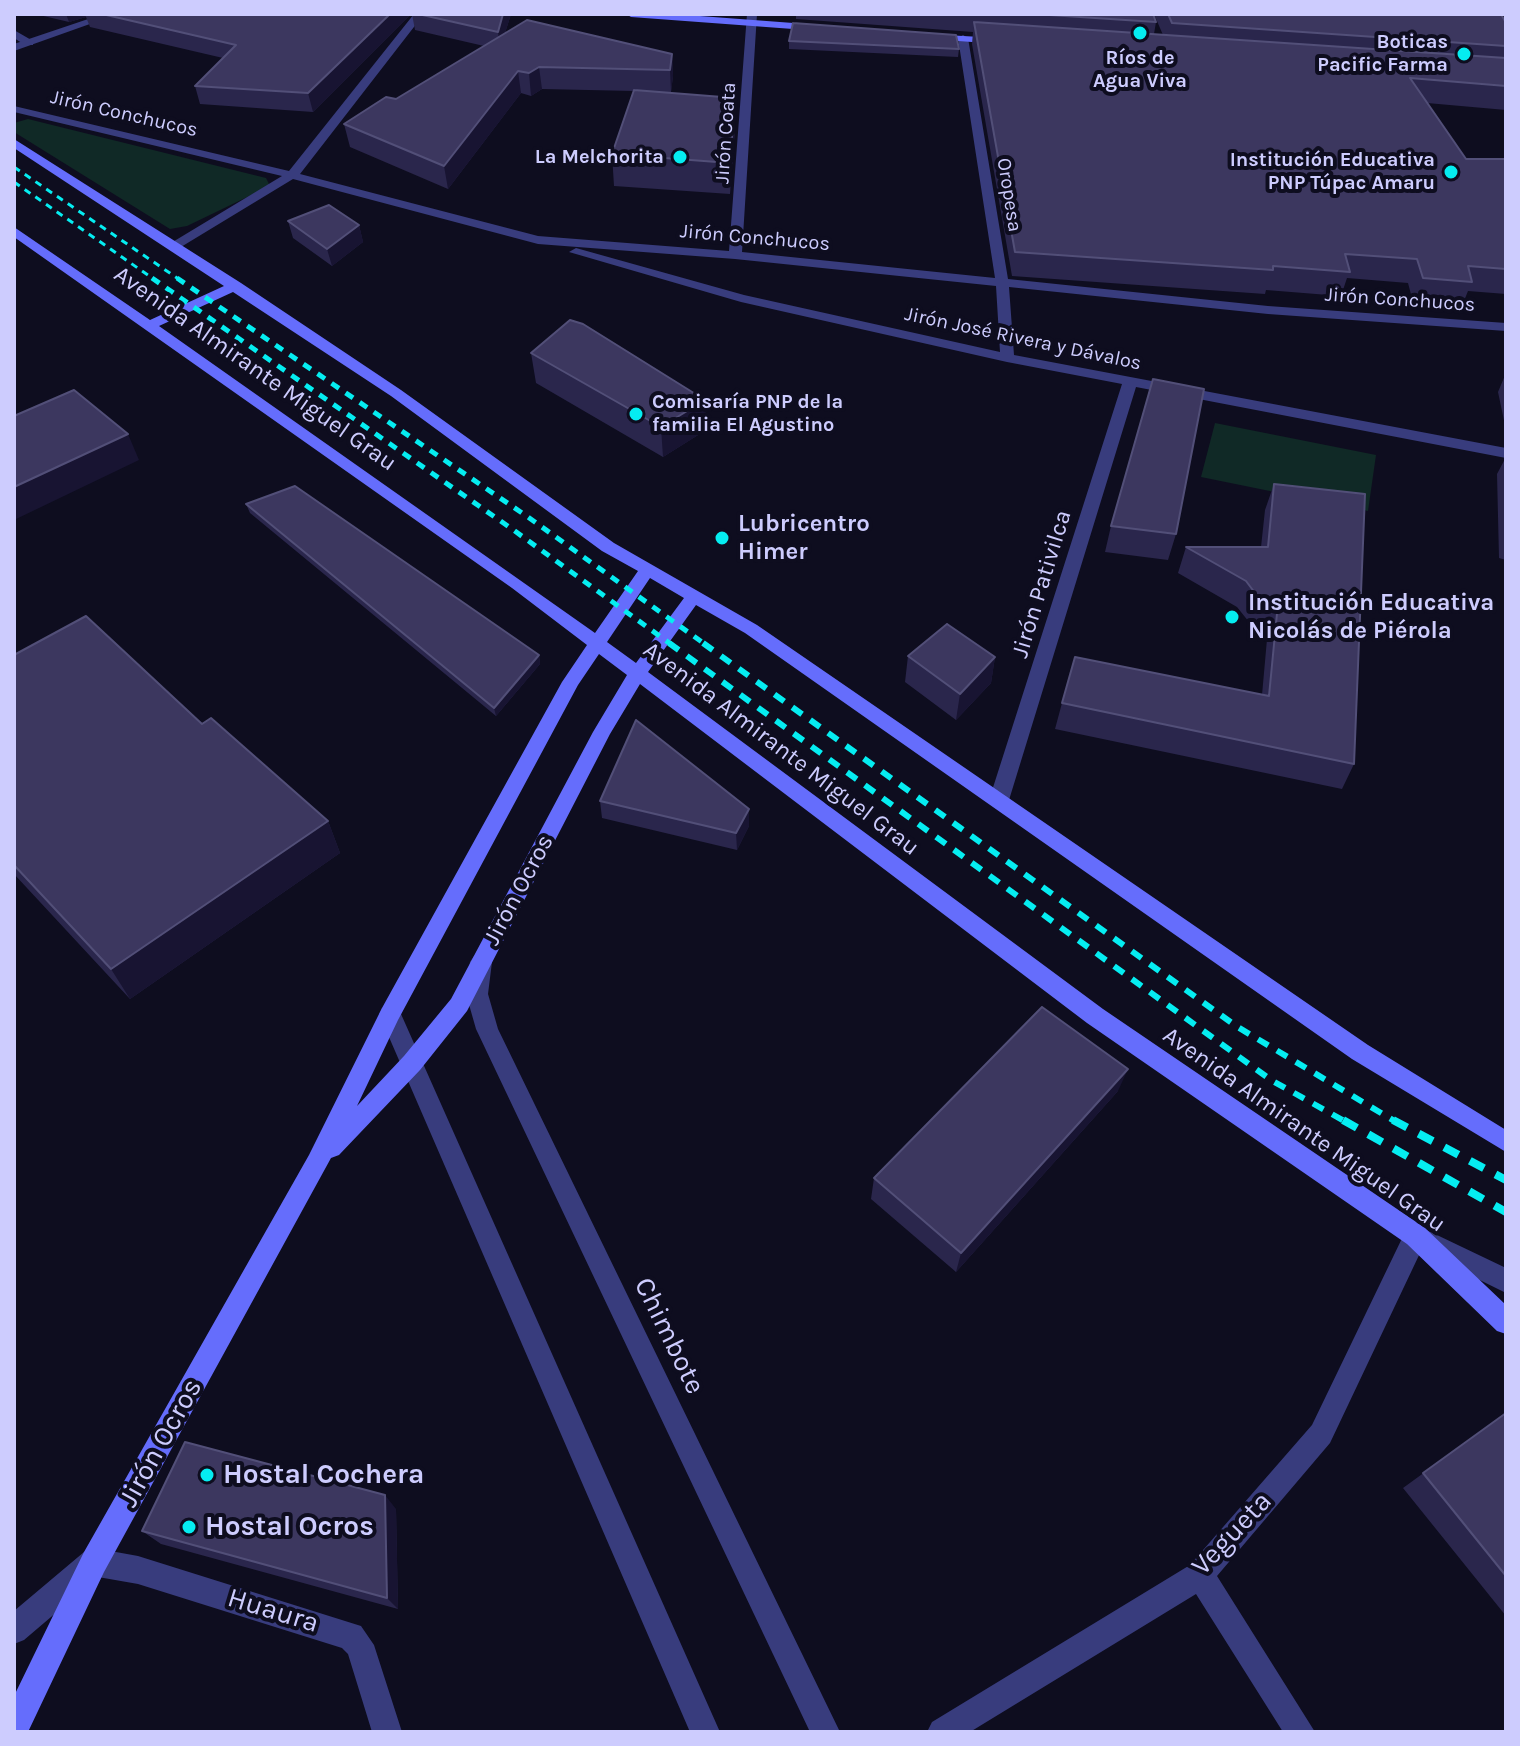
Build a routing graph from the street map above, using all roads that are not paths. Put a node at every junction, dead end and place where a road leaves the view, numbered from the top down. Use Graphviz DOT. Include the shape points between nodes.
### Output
graph roads {
  1 [pos="113,14"];
  2 [pos="419,14"];
  3 [pos="631,14"];
  4 [pos="752,18"];
  5 [pos="827,28"];
  6 [pos="14,33"];
  7 [pos="918,35"];
  8 [pos="963,38"];
  9 [pos="1009,41"];
  10 [pos="29,43"];
  11 [pos="14,48"];
  12 [pos="14,109"];
  13 [pos="14,143"];
  14 [pos="292,175"];
  15 [pos="14,231"];
  16 [pos="538,240"];
  17 [pos="176,246"];
  18 [pos="735,255"];
  19 [pos="1002,282"];
  20 [pos="236,286"];
  21 [pos="148,326"];
  22 [pos="1506,327"];
  23 [pos="1007,358"];
  24 [pos="1130,383"];
  25 [pos="1506,453"];
  26 [pos="647,570"];
  27 [pos="693,597"];
  28 [pos="599,645"];
  29 [pos="637,674"];
  30 [pos="999,800"];
  31 [pos="481,962"];
  32 [pos="390,1014"];
  33 [pos="412,1063"];
  34 [pos="1506,1142"];
  35 [pos="317,1163"];
  36 [pos="1416,1236"];
  37 [pos="1506,1281"];
  38 [pos="1506,1322"];
  39 [pos="94,1562"];
  40 [pos="1200,1575"];
  41 [pos="14,1630"];
  42 [pos="14,1728"];
  43 [pos="387,1732"];
  44 [pos="705,1732"];
  45 [pos="825,1732"];
  46 [pos="942,1732"];
  47 [pos="1300,1732"];
  1 -- 10 [label="street"];
  2 -- 14 [label="street"];
  3 -- 4 [label="main road"];
  4 -- 5 [label="main road"];
  4 -- 18 [label="street, Jirón Coata"];
  6 -- 10 [label="street"];
  7 -- 8 [label="main road"];
  8 -- 9 [label="main road"];
  8 -- 19 [label="street, Oropesa"];
  10 -- 11 [label="street"];
  12 -- 14 [label="street, Jirón Conchucos"];
  13 -- 17 [label="main road"];
  14 -- 16 [label="street, Jirón Conchucos"];
  14 -- 17 [label="street"];
  15 -- 21 [label="main road, Avenida Almirante Miguel Grau"];
  16 -- 18 [label="street, Jirón Conchucos"];
  16 -- 23 [label="street, Jirón José Rivera y Dávalos" via="675,281"];
  17 -- 20 [label="main road"];
  18 -- 19 [label="street, Jirón Conchucos"];
  19 -- 22 [label="street, Jirón Conchucos" via="1268,310"];
  19 -- 23 [label="street, Oropesa"];
  20 -- 21 [label="main road"];
  20 -- 26 [label="main road"];
  21 -- 28 [label="main road, Avenida Almirante Miguel Grau"];
  23 -- 24 [label="street, Jirón José Rivera y Dávalos"];
  24 -- 25 [label="street, Jirón José Rivera y Dávalos"];
  24 -- 30 [label="street, Jirón Pativilca"];
  26 -- 27 [label="main road"];
  26 -- 28 [label="main road, Jirón Ocros"];
  27 -- 29 [label="main road, Jirón Ocros"];
  27 -- 30 [label="main road" via="751,629"];
  28 -- 29 [label="main road, Avenida Almirante Miguel Grau"];
  28 -- 32 [label="main road, Jirón Ocros" via="571,682"];
  29 -- 31 [label="main road, Jirón Ocros"];
  29 -- 36 [label="main road, Avenida Almirante Miguel Grau" via="1095,1016"];
  30 -- 34 [label="main road" via="1360,1052"];
  31 -- 33 [label="main road, Jirón Ocros" via="459,1005"];
  31 -- 45 [label="street, Chimbote" via="477,994 487,1029"];
  32 -- 33 [label="street"];
  32 -- 35 [label="main road, Jirón Ocros"];
  33 -- 35 [label="main road, Jirón Ocros"];
  33 -- 44 [label="street"];
  35 -- 39 [label="main road, Jirón Ocros"];
  36 -- 37 [label="street"];
  36 -- 38 [label="main road, Avenida Almirante Miguel Grau"];
  36 -- 40 [label="street, Vegueta" via="1321,1434"];
  39 -- 41 [label="street"];
  39 -- 42 [label="main road, Jirón Ocros"];
  39 -- 43 [label="street, Huaura" via="138,1570 351,1636 360,1645"];
  40 -- 46 [label="street, Vegueta"];
  40 -- 47 [label="street"];
}
